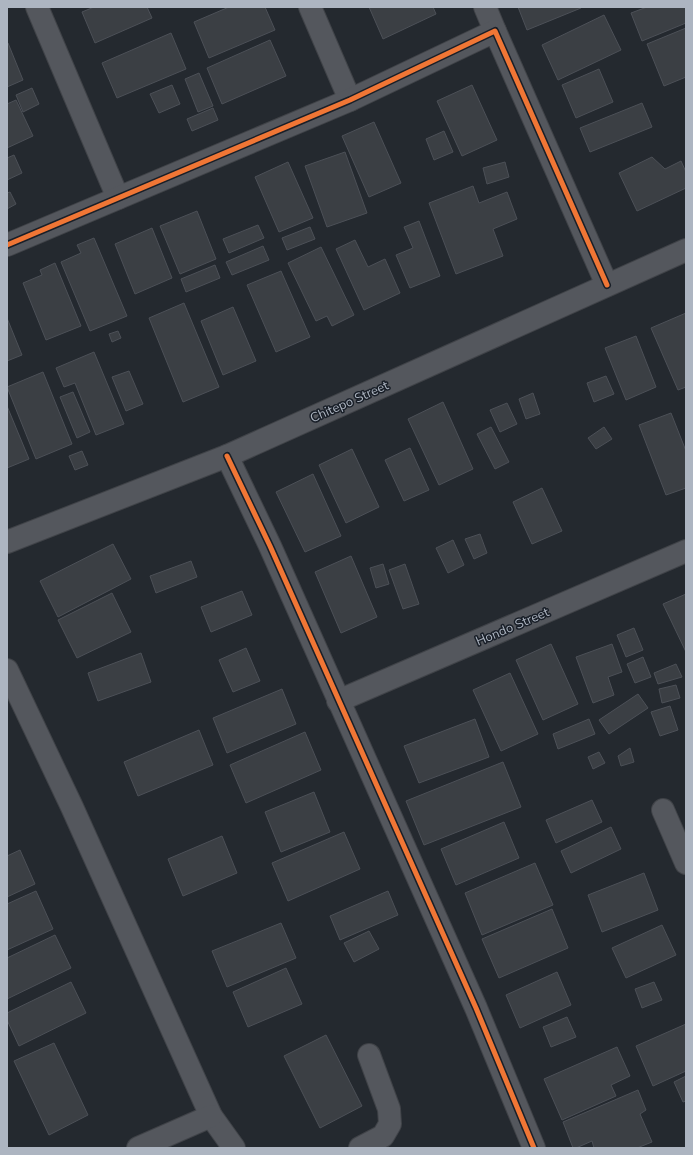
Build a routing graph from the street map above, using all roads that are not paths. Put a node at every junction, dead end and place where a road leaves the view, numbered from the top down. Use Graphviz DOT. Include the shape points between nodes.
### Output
graph roads {
  1 [pos="37,7"];
  2 [pos="310,7"];
  3 [pos="485,7"];
  4 [pos="495,30"];
  5 [pos="350,100"];
  6 [pos="118,198"];
  7 [pos="7,246"];
  8 [pos="686,250"];
  9 [pos="608,285"];
  10 [pos="227,456"];
  11 [pos="7,542"];
  12 [pos="686,551"];
  13 [pos="7,670"];
  14 [pos="338,701"];
  15 [pos="663,810"];
  16 [pos="686,863"];
  17 [pos="369,1055"];
  18 [pos="211,1116"];
  19 [pos="138,1148"];
  20 [pos="234,1148"];
  21 [pos="360,1148"];
  22 [pos="534,1148"];
  1 -- 6 [label="street"];
  2 -- 5 [label="street"];
  3 -- 4 [label="street"];
  4 -- 5 [label="street"];
  4 -- 9 [label="street"];
  5 -- 6 [label="street"];
  6 -- 7 [label="street"];
  8 -- 9 [label="street, Chitepo Street"];
  9 -- 10 [label="street, Chitepo Street"];
  10 -- 11 [label="street, Chitepo Street"];
  10 -- 14 [label="street" via="270,546"];
  12 -- 14 [label="street, Hondo Street"];
  13 -- 18 [label="street" via="72,807"];
  14 -- 22 [label="street" via="476,1008"];
  15 -- 16 [label="street"];
  17 -- 21 [label="street" via="389,1109 390,1124 383,1136"];
  18 -- 19 [label="street"];
  18 -- 20 [label="street"];
}
